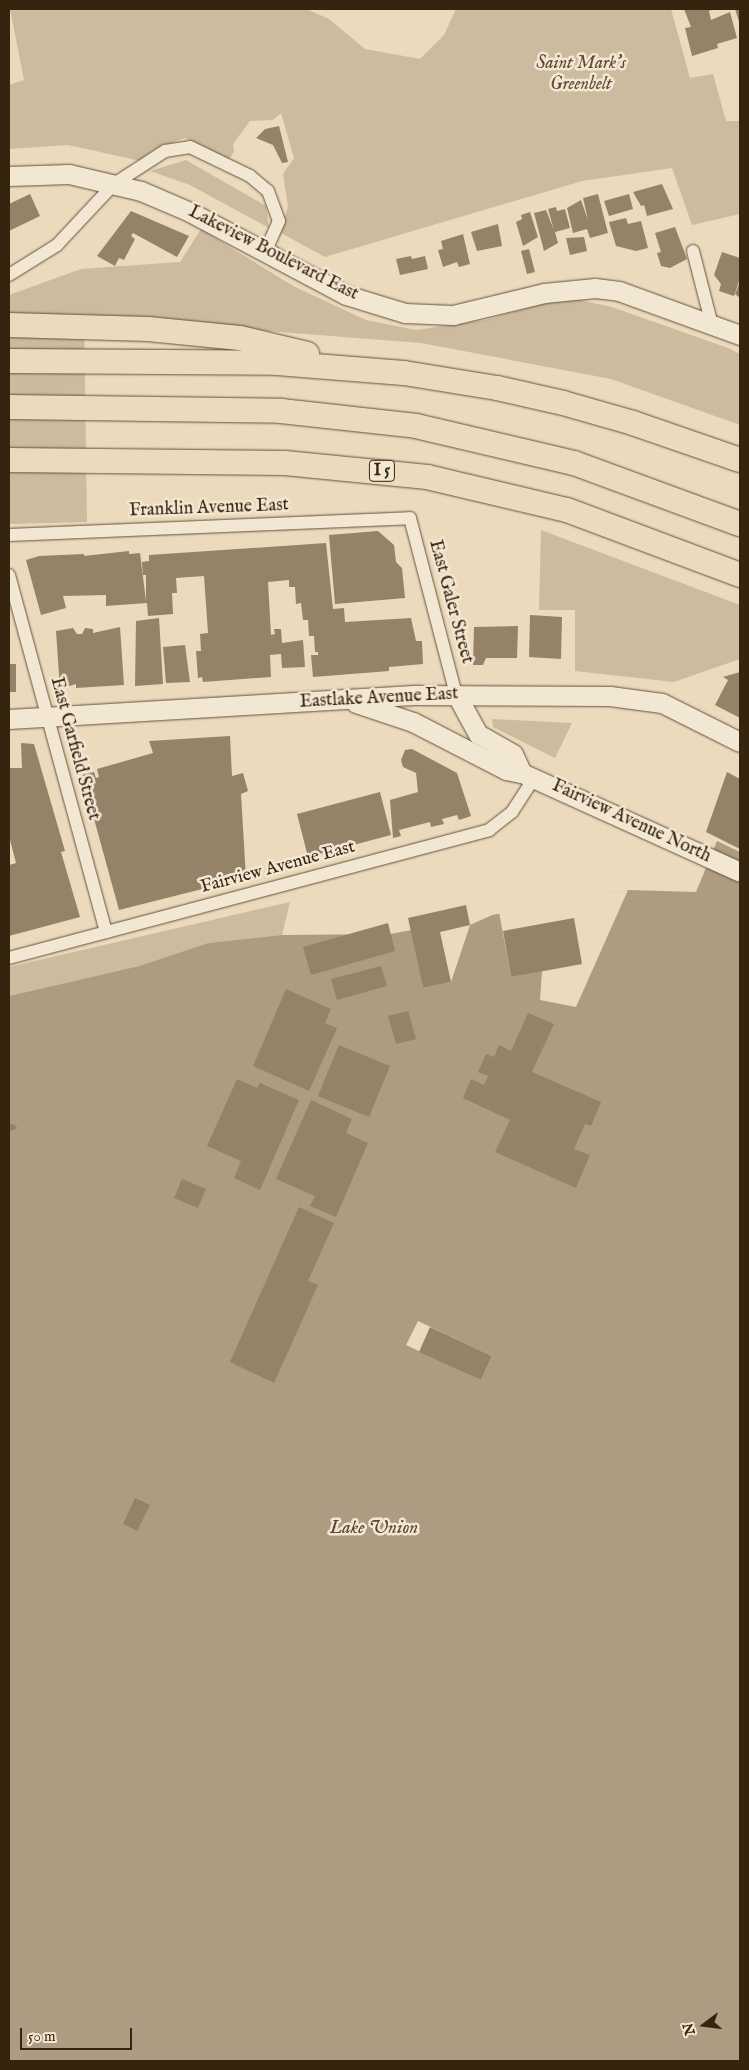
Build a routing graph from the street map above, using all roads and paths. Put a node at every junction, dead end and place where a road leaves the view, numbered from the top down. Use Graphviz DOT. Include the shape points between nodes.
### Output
graph roads {
  1 [pos="9,176"];
  2 [pos="114,184"];
  3 [pos="693,251"];
  4 [pos="265,252"];
  5 [pos="9,275"];
  6 [pos="712,324"];
  7 [pos="9,325"];
  8 [pos="740,335"];
  9 [pos="9,361"];
  10 [pos="374,370"];
  11 [pos="9,407"];
  12 [pos="9,460"];
  13 [pos="740,460"];
  14 [pos="410,518"];
  15 [pos="740,522"];
  16 [pos="9,534"];
  17 [pos="9,575"];
  18 [pos="740,575"];
  19 [pos="456,694"];
  20 [pos="340,700"];
  21 [pos="9,719"];
  22 [pos="47,719"];
  23 [pos="740,742"];
  24 [pos="528,775"];
  25 [pos="740,872"];
  26 [pos="106,932"];
  27 [pos="9,958"];
  1 -- 2 [label="main road, Lakeview Boulevard East" via="69,174"];
  2 -- 4 [label="main road, Lakeview Boulevard East" via="190,212"];
  2 -- 4 [label="street" via="165,151 190,147 250,176 268,192 279,221"];
  2 -- 5 [label="street" via="57,244"];
  3 -- 6 [label="street"];
  4 -- 6 [label="main road, Lakeview Boulevard East" via="346,295 405,313 453,315 544,293 595,288 619,291"];
  6 -- 8 [label="main road, Lakeview Boulevard East"];
  7 -- 10 [label="highway" via="148,328 240,338"];
  9 -- 10 [label="highway" via="277,363"];
  10 -- 13 [label="highway" via="479,385 545,399 633,422"];
  11 -- 15 [label="highway" via="315,414 416,426 517,447 602,471"];
  12 -- 18 [label="highway, I 5" via="285,463 427,477 498,491 575,512"];
  14 -- 16 [label="street, Franklin Avenue East"];
  14 -- 19 [label="street, East Galer Street"];
  17 -- 22 [label="street, East Garfield Street"];
  19 -- 20 [label="main road, Eastlake Avenue East"];
  19 -- 23 [label="main road, Eastlake Avenue East" via="640,698 662,703"];
  19 -- 24 [label="main road" via="478,734 513,754"];
  20 -- 22 [label="main road, Eastlake Avenue East"];
  20 -- 24 [label="main road, Fairview Avenue North" via="413,722 506,770"];
  21 -- 22 [label="main road, Eastlake Avenue East"];
  22 -- 26 [label="street, East Garfield Street"];
  24 -- 25 [label="main road, Fairview Avenue North"];
  24 -- 26 [label="street, Fairview Avenue East" via="512,812 489,830"];
  26 -- 27 [label="street, Fairview Avenue East"];
}
